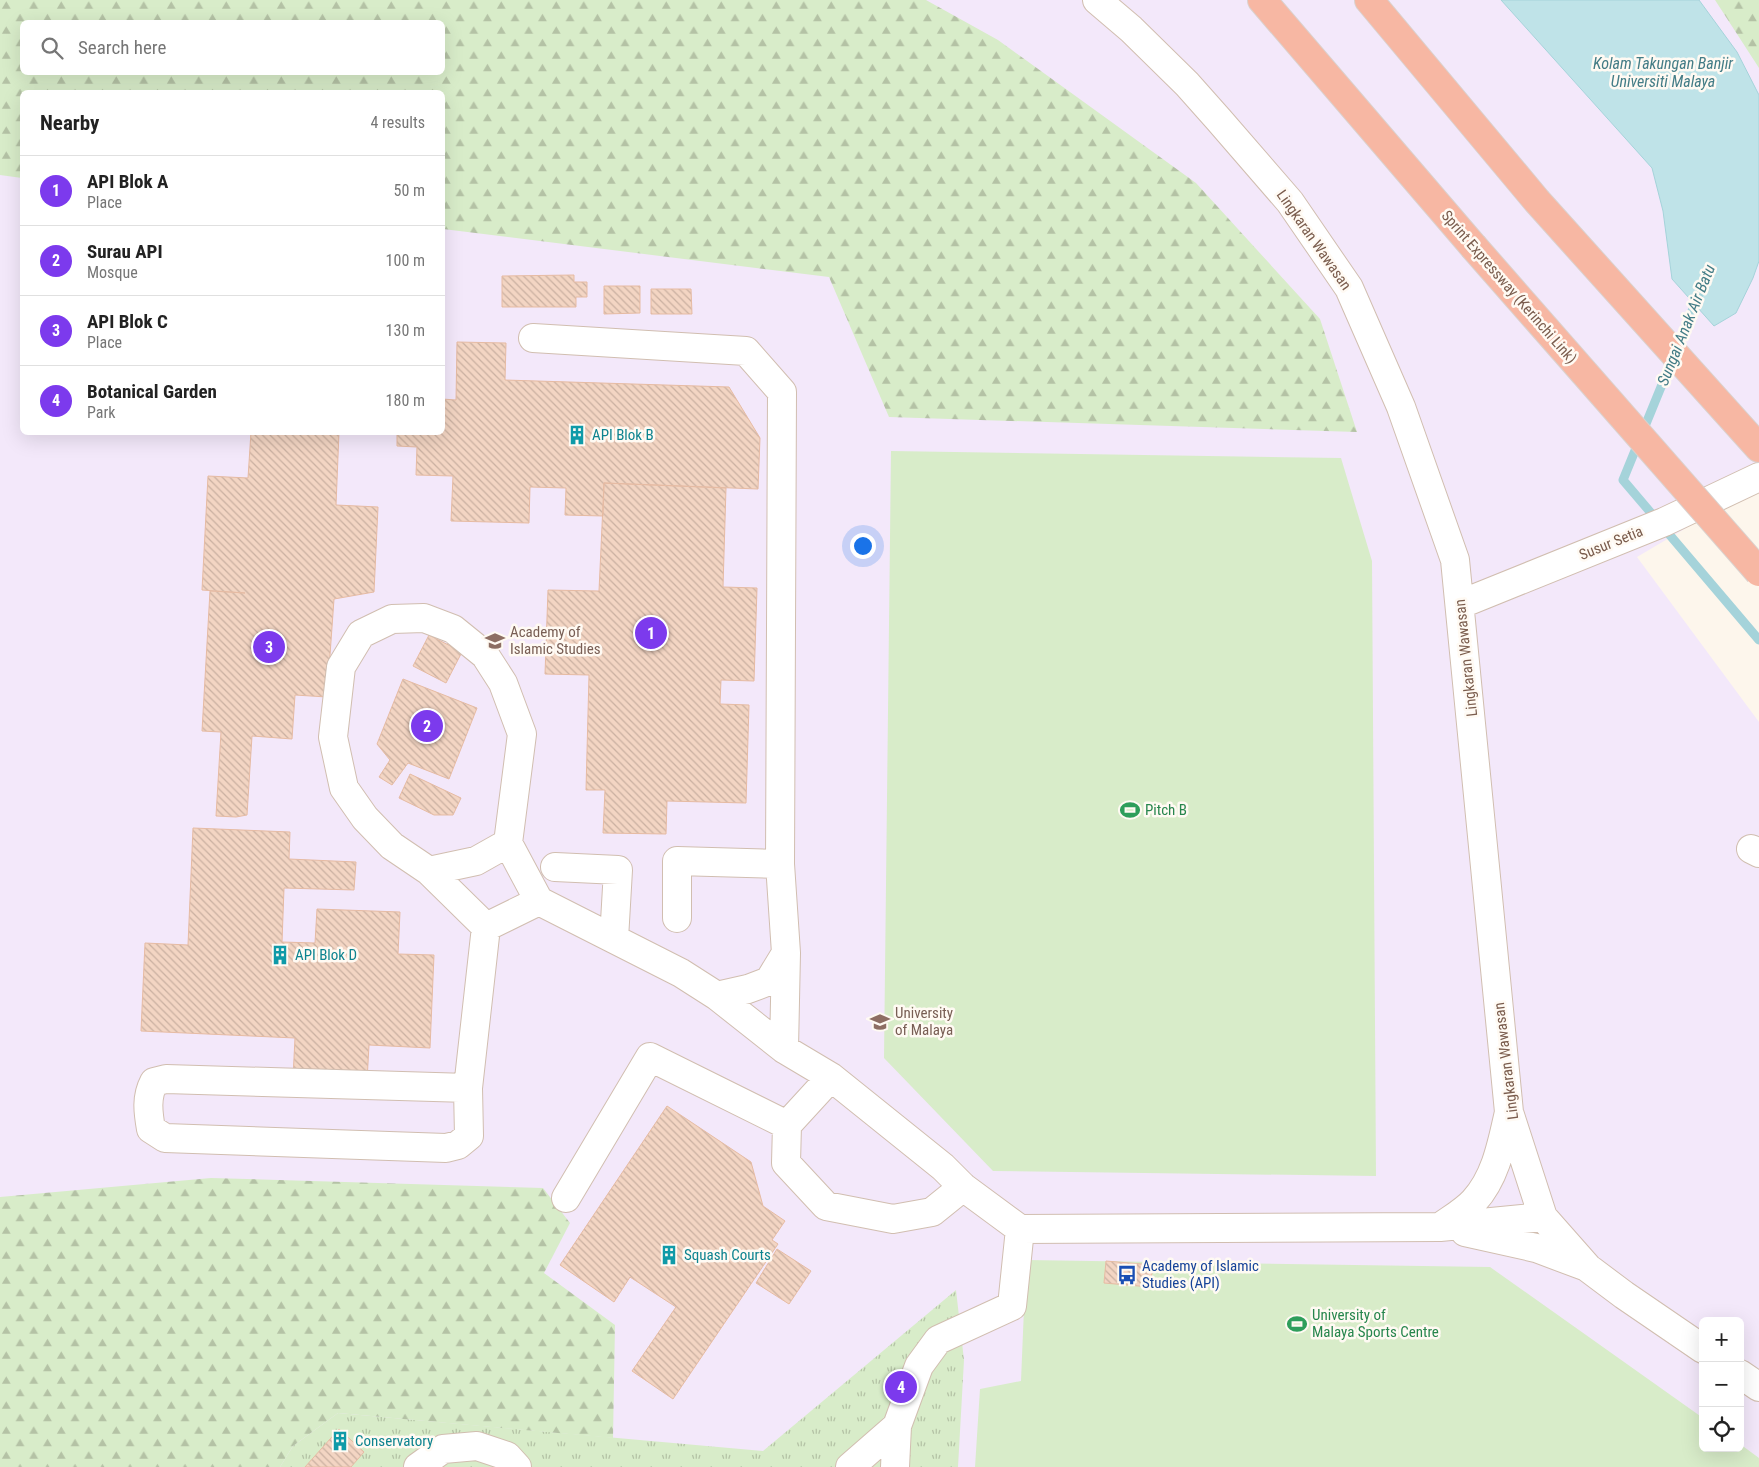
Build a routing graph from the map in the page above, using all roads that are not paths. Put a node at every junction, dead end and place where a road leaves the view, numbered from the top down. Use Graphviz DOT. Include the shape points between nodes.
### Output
graph roads {
  1 [pos="1262,0"];
  2 [pos="1369,0"];
  3 [pos="1100,1"];
  4 [pos="533,338"];
  5 [pos="1759,448"];
  6 [pos="1759,477"];
  7 [pos="1759,572"];
  8 [pos="1461,604"];
  9 [pos="508,843"];
  10 [pos="780,864"];
  11 [pos="554,867"];
  12 [pos="429,871"];
  13 [pos="539,901"];
  14 [pos="677,918"];
  15 [pos="486,928"];
  16 [pos="614,939"];
  17 [pos="786,953"];
  18 [pos="717,996"];
  19 [pos="784,1049"];
  20 [pos="831,1077"];
  21 [pos="468,1088"];
  22 [pos="1510,1112"];
  23 [pos="787,1125"];
  24 [pos="963,1187"];
  25 [pos="566,1198"];
  26 [pos="1543,1217"];
  27 [pos="1440,1227"];
  28 [pos="1020,1229"];
  29 [pos="1588,1268"];
  30 [pos="1699,1346"];
  31 [pos="1744,1377"];
  32 [pos="1759,1387"];
  33 [pos="897,1426"];
  34 [pos="418,1467"];
  35 [pos="517,1467"];
  36 [pos="850,1467"];
  37 [pos="896,1467"];
  1 -- 7 [label="highway, Sprint Expressway (Kerinchi Link), bridge"];
  2 -- 5 [label="highway" via="1536,201"];
  3 -- 8 [label="street, Lingkaran Wawasan" via="1187,84 1219,120 1290,202 1349,288 1401,407 1456,560"];
  4 -- 10 [label="street" via="746,351 782,392"];
  6 -- 8 [label="street, Susur Setia" via="1652,527"];
  8 -- 22 [label="street, Lingkaran Wawasan"];
  9 -- 12 [label="street" via="476,861"];
  9 -- 12 [label="street" via="522,734 502,683 485,654 453,629 424,618 392,619 361,634 341,668 333,737 344,788 365,818 392,846"];
  9 -- 13 [label="street"];
  10 -- 14 [label="street" via="677,861"];
  10 -- 17 [label="street"];
  11 -- 16 [label="street" via="618,870"];
  12 -- 15 [label="street"];
  13 -- 15 [label="street"];
  13 -- 16 [label="street"];
  15 -- 21 [label="street"];
  16 -- 18 [label="street"];
  17 -- 18 [label="street" via="769,981"];
  17 -- 19 [label="street"];
  18 -- 19 [label="street"];
  19 -- 20 [label="street"];
  20 -- 23 [label="street"];
  20 -- 24 [label="street" via="943,1167"];
  21 -- 21 [label="street" via="166,1079 154,1082 149,1091 148,1114 151,1128 165,1138 446,1148 469,1136"];
  22 -- 26 [label="street, Lingkaran Wawasan"];
  22 -- 27 [label="street" via="1488,1183 1473,1202"];
  23 -- 24 [label="street" via="786,1163 826,1206 893,1220 932,1212"];
  23 -- 25 [label="street" via="650,1057"];
  24 -- 28 [label="street"];
  26 -- 27 [label="street"];
  26 -- 29 [label="street, Lingkaran Wawasan"];
  27 -- 28 [label="street"];
  27 -- 29 [label="street" via="1536,1248"];
  28 -- 33 [label="street" via="1012,1306 938,1340 919,1366"];
  29 -- 30 [label="street, Lingkaran Wawasan"];
  31 -- 32 [label="street"];
  33 -- 36 [label="street"];
  33 -- 37 [label="street"];
  34 -- 35 [label="street" via="443,1450 477,1446 507,1456"];
}
